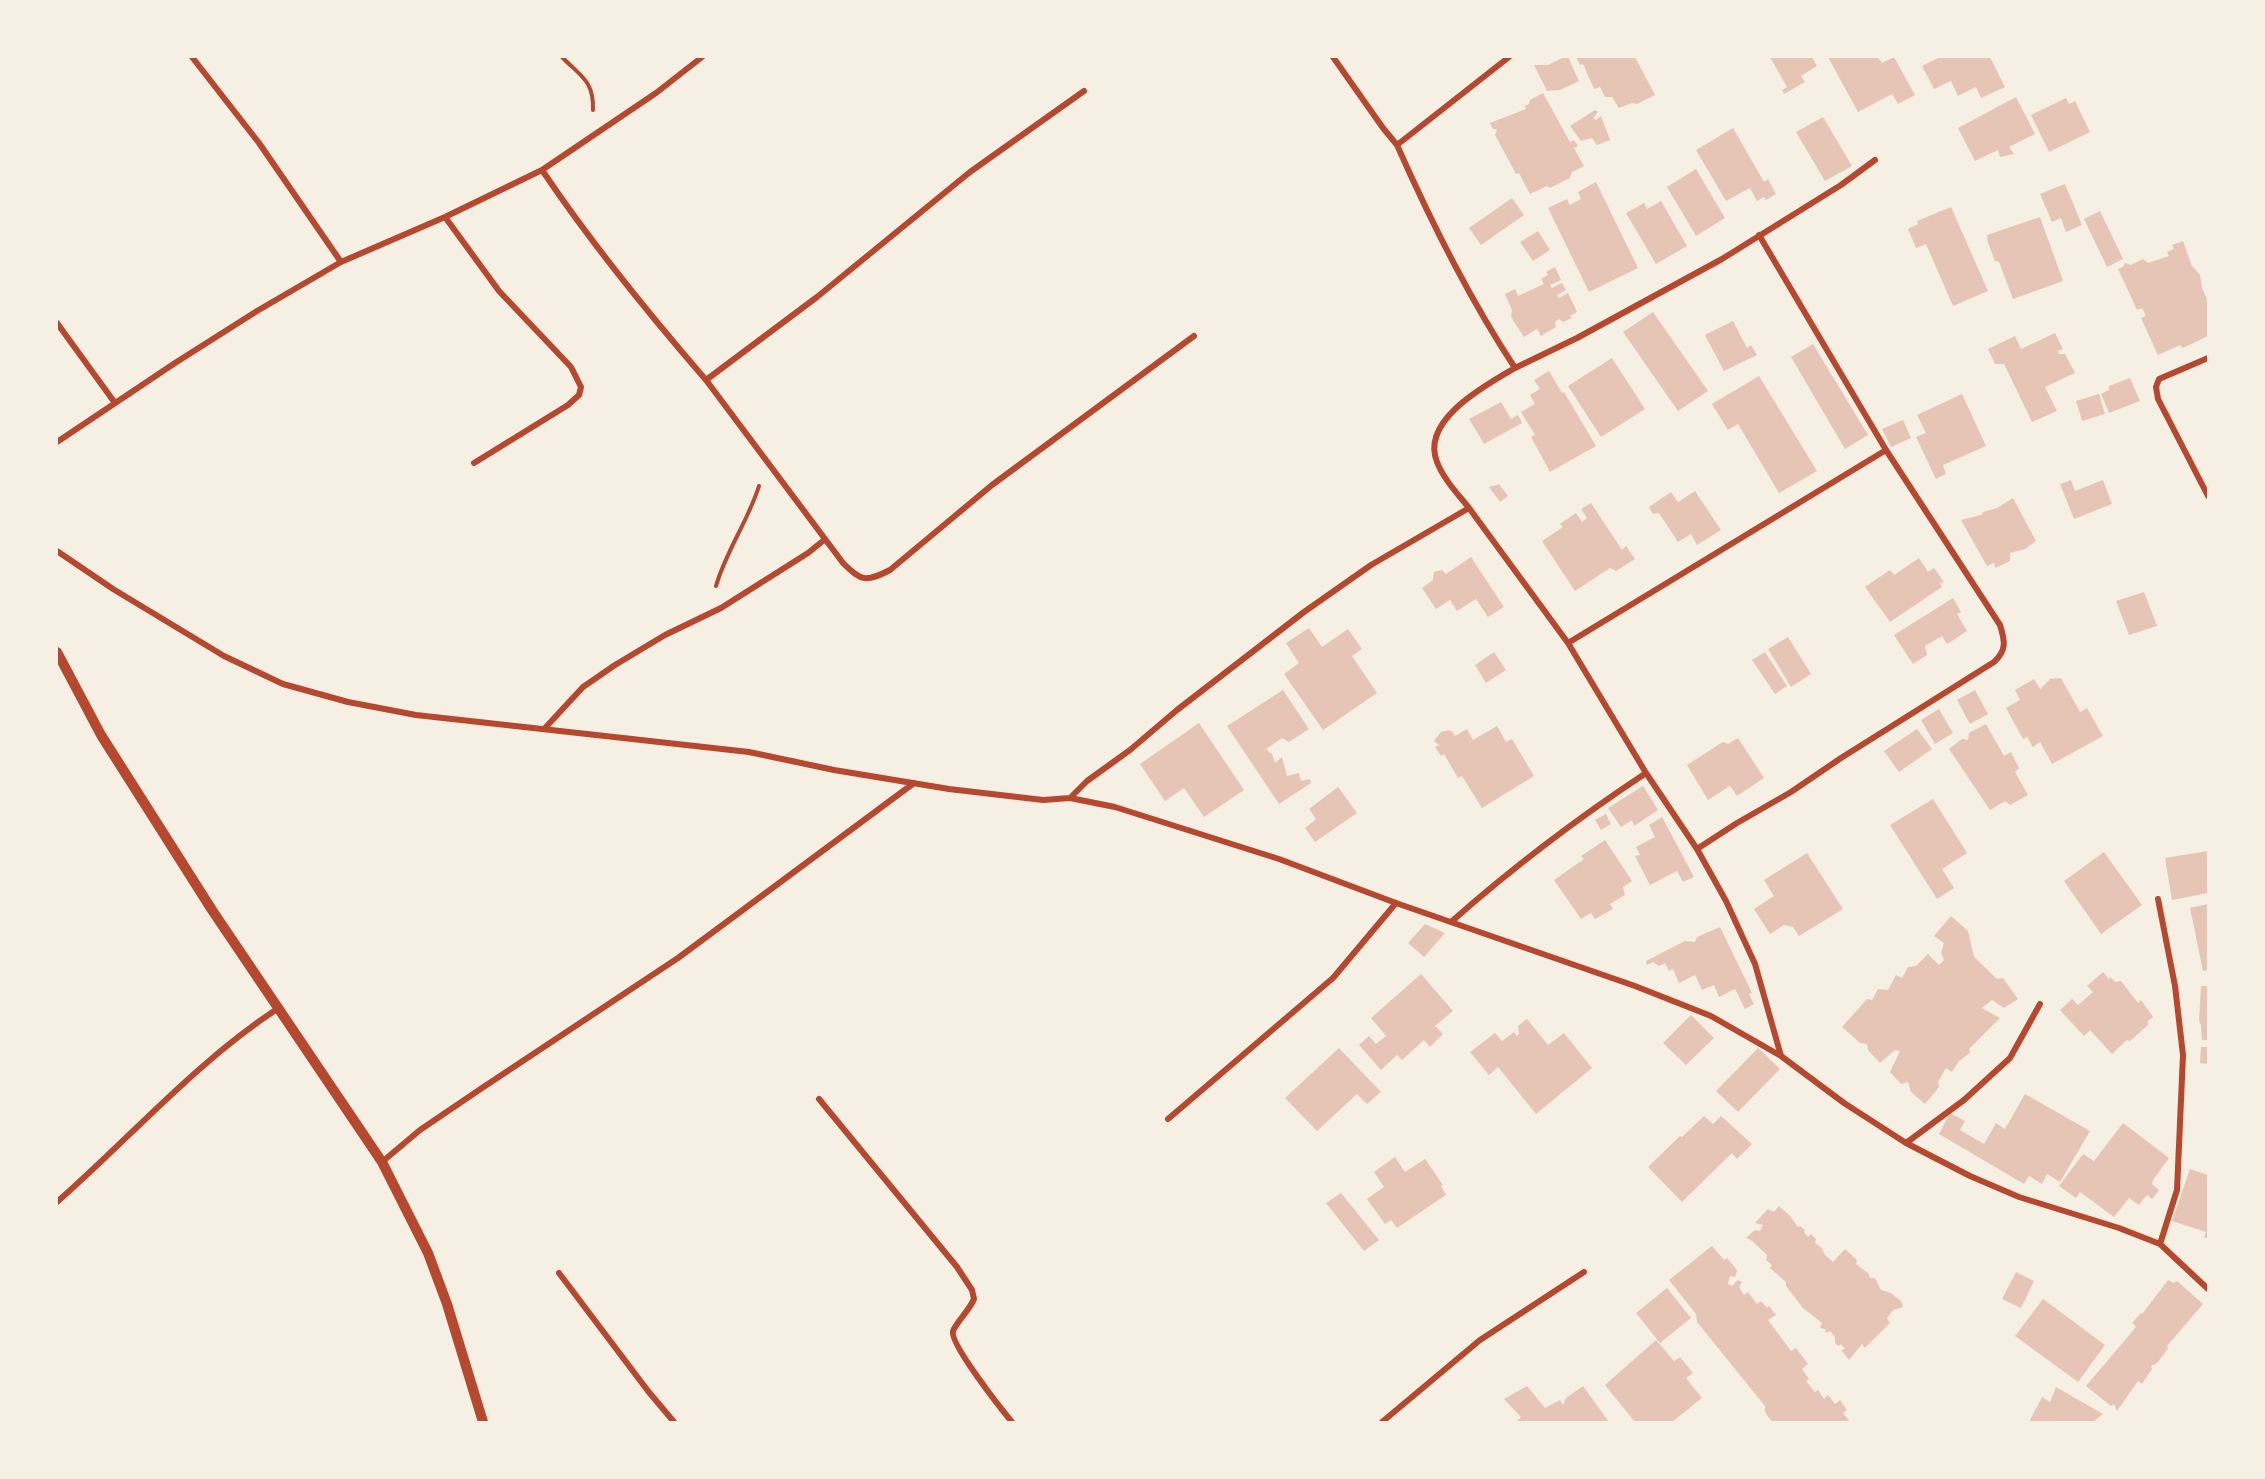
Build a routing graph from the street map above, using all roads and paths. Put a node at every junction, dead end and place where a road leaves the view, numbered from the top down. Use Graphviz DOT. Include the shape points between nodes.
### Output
graph roads {
  1 [pos="192,57"];
  2 [pos="562,57"];
  3 [pos="702,57"];
  4 [pos="1333,57"];
  5 [pos="1509,57"];
  6 [pos="1084,91"];
  7 [pos="588,140"];
  8 [pos="1397,145"];
  9 [pos="1875,160"];
  10 [pos="542,170"];
  11 [pos="445,218"];
  12 [pos="1759,235"];
  13 [pos="341,262"];
  14 [pos="57,323"];
  15 [pos="1194,336"];
  16 [pos="2208,358"];
  17 [pos="1515,368"];
  18 [pos="706,380"];
  19 [pos="115,403"];
  20 [pos="57,442"];
  21 [pos="1886,450"];
  22 [pos="474,463"];
  23 [pos="761,482"];
  24 [pos="2208,496"];
  25 [pos="1469,508"];
  26 [pos="824,540"];
  27 [pos="57,551"];
  28 [pos="721,608"];
  29 [pos="1568,643"];
  30 [pos="57,652"];
  31 [pos="544,728"];
  32 [pos="1646,772"];
  33 [pos="914,783"];
  34 [pos="1070,798"];
  35 [pos="1697,849"];
  36 [pos="2158,898"];
  37 [pos="1396,903"];
  38 [pos="1451,922"];
  39 [pos="2040,1004"];
  40 [pos="278,1009"];
  41 [pos="1781,1056"];
  42 [pos="819,1099"];
  43 [pos="1168,1119"];
  44 [pos="1906,1143"];
  45 [pos="381,1162"];
  46 [pos="57,1202"];
  47 [pos="2160,1244"];
  48 [pos="1584,1272"];
  49 [pos="559,1273"];
  50 [pos="2208,1289"];
  51 [pos="483,1422"];
  52 [pos="674,1422"];
  53 [pos="1012,1422"];
  54 [pos="1382,1422"];
  1 -- 13 [label="street" via="259,143"];
  2 -- 7 [label="path" via="585,78 593,98"];
  3 -- 7 [label="street"];
  4 -- 8 [label="street"];
  5 -- 8 [label="street"];
  6 -- 18 [label="street" via="970,172 817,297"];
  7 -- 10 [label="street"];
  8 -- 17 [label="street" via="1444,243"];
  9 -- 12 [label="street"];
  10 -- 11 [label="street"];
  10 -- 18 [label="street" via="587,234"];
  11 -- 13 [label="street"];
  11 -- 22 [label="street" via="499,291 571,367 581,387 575,400 549,419"];
  12 -- 17 [label="street" via="1722,259"];
  12 -- 21 [label="street"];
  13 -- 19 [label="street"];
  14 -- 19 [label="street"];
  15 -- 26 [label="street" via="992,485 890,570 873,578 857,576"];
  16 -- 24 [label="street" via="2159,379 2156,387 2158,399"];
  17 -- 25 [label="street" via="1457,407 1438,431 1436,460"];
  18 -- 26 [label="street"];
  19 -- 20 [label="street"];
  21 -- 29 [label="street"];
  21 -- 35 [label="street" via="2000,625 2005,650 1971,677"];
  23 -- 28 [label="path" via="718,578 711,602"];
  25 -- 29 [label="street"];
  25 -- 34 [label="street" via="1371,565 1304,612"];
  26 -- 28 [label="street"];
  27 -- 31 [label="street" via="224,656 283,684 416,715"];
  28 -- 31 [label="street" via="664,635 615,665 583,687"];
  29 -- 32 [label="street"];
  30 -- 40 [label="street" via="101,735"];
  31 -- 33 [label="street" via="749,752"];
  32 -- 35 [label="street"];
  32 -- 38 [label="street" via="1514,869"];
  33 -- 34 [label="street" via="1043,800"];
  33 -- 45 [label="street" via="678,958 420,1130"];
  34 -- 37 [label="street" via="1114,807 1279,859"];
  35 -- 41 [label="street" via="1755,964"];
  36 -- 47 [label="street" via="2183,1055 2177,1190"];
  37 -- 38 [label="street"];
  37 -- 43 [label="street" via="1333,978"];
  38 -- 41 [label="street" via="1711,1016"];
  39 -- 44 [label="street" via="2010,1058 1964,1100"];
  40 -- 45 [label="street"];
  40 -- 46 [label="street" via="211,1057"];
  41 -- 44 [label="street"];
  42 -- 53 [label="street" via="972,1290 974,1299 953,1330 953,1337"];
  44 -- 47 [label="street" via="2019,1197"];
  45 -- 51 [label="street" via="428,1253"];
  47 -- 50 [label="street"];
  48 -- 54 [label="street" via="1480,1340"];
  49 -- 52 [label="street"];
}
